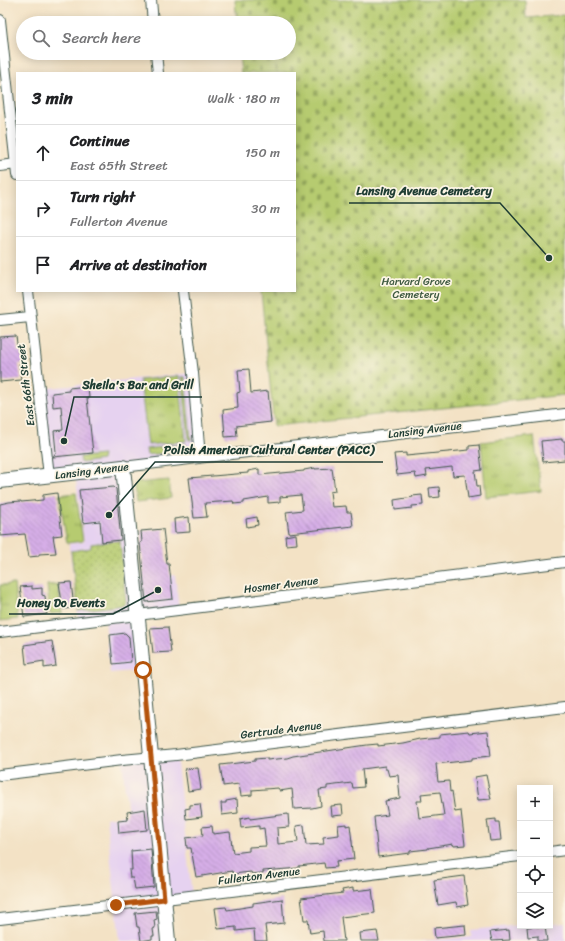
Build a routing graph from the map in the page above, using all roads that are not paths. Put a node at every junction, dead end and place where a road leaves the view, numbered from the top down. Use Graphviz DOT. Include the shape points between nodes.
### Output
graph roads {
  1 [pos="151,0"];
  2 [pos="152,16"];
  3 [pos="0,20"];
  4 [pos="157,60"];
  5 [pos="158,72"];
  6 [pos="16,164"];
  7 [pos="0,166"];
  8 [pos="28,292"];
  9 [pos="183,292"];
  10 [pos="30,317"];
  11 [pos="0,320"];
  12 [pos="565,414"];
  13 [pos="200,458"];
  14 [pos="122,467"];
  15 [pos="49,476"];
  16 [pos="0,481"];
  17 [pos="565,562"];
  18 [pos="137,615"];
  19 [pos="0,632"];
  20 [pos="565,708"];
  21 [pos="151,758"];
  22 [pos="0,775"];
  23 [pos="565,850"];
  24 [pos="553,852"];
  25 [pos="517,856"];
  26 [pos="164,899"];
  27 [pos="0,919"];
  28 [pos="168,941"];
  1 -- 2 [label="street"];
  3 -- 6 [label="street"];
  4 -- 5 [label="street"];
  6 -- 7 [label="street"];
  8 -- 10 [label="street, East 66th Street"];
  9 -- 13 [label="street"];
  10 -- 11 [label="street"];
  10 -- 15 [label="street, East 66th Street"];
  12 -- 13 [label="street, Lansing Avenue"];
  13 -- 14 [label="street, Lansing Avenue"];
  14 -- 15 [label="street, Lansing Avenue"];
  14 -- 18 [label="street"];
  15 -- 16 [label="street, Lansing Avenue"];
  17 -- 18 [label="street, Hosmer Avenue"];
  18 -- 19 [label="street, Hosmer Avenue"];
  18 -- 21 [label="street"];
  20 -- 21 [label="street, Gertrude Avenue"];
  21 -- 22 [label="street, Gertrude Avenue"];
  21 -- 26 [label="street"];
  23 -- 24 [label="street"];
  25 -- 26 [label="street, Fullerton Avenue"];
  26 -- 27 [label="street, Fullerton Avenue"];
  26 -- 28 [label="street"];
}
